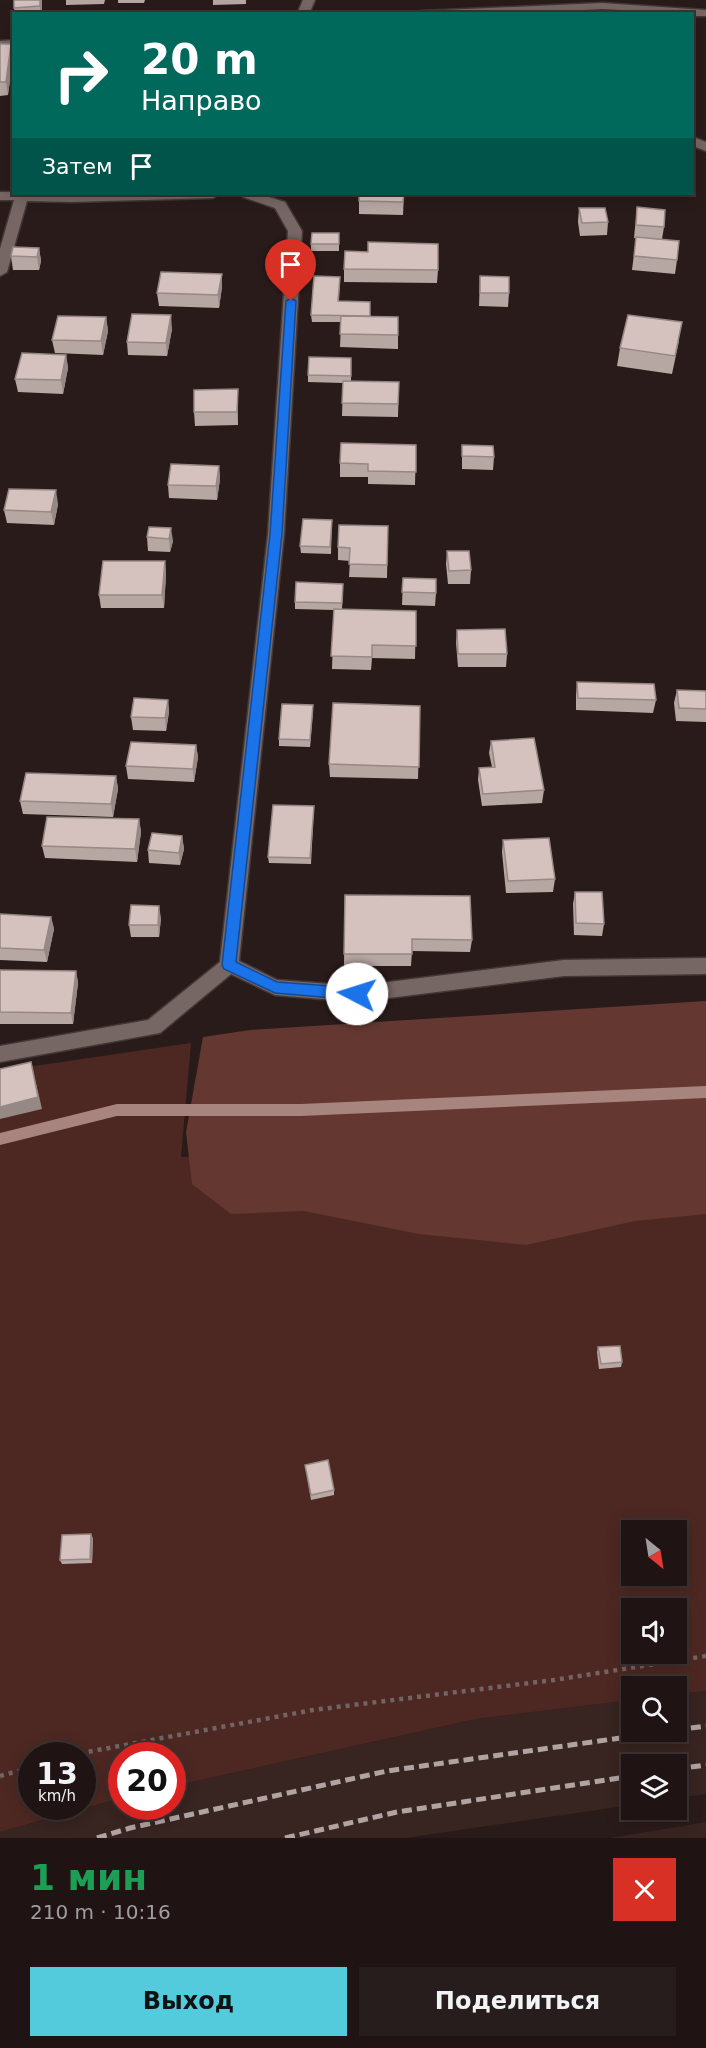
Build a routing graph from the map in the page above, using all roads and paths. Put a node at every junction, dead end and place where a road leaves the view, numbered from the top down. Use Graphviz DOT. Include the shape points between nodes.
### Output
graph roads {
  1 [pos="604,3"];
  2 [pos="454,12"];
  3 [pos="706,13"];
  4 [pos="178,195"];
  5 [pos="251,195"];
  6 [pos="0,196"];
  7 [pos="22,196"];
  8 [pos="0,272"];
  9 [pos="229,965"];
  10 [pos="706,966"];
  11 [pos="0,1054"];
  12 [pos="706,1656"];
  13 [pos="96,1750"];
  14 [pos="18,1771"];
  15 [pos="0,1776"];
  1 -- 2 [label="street"];
  1 -- 3 [label="street"];
  4 -- 7 [label="street"];
  5 -- 9 [label="street" via="280,206 295,231 276,534"];
  6 -- 7 [label="street"];
  7 -- 8 [label="street"];
  9 -- 10 [label="street" via="275,987 357,994 564,968"];
  9 -- 11 [label="street" via="153,1027"];
  12 -- 13 [label="path" via="554,1680 313,1710"];
  14 -- 15 [label="path"];
}
